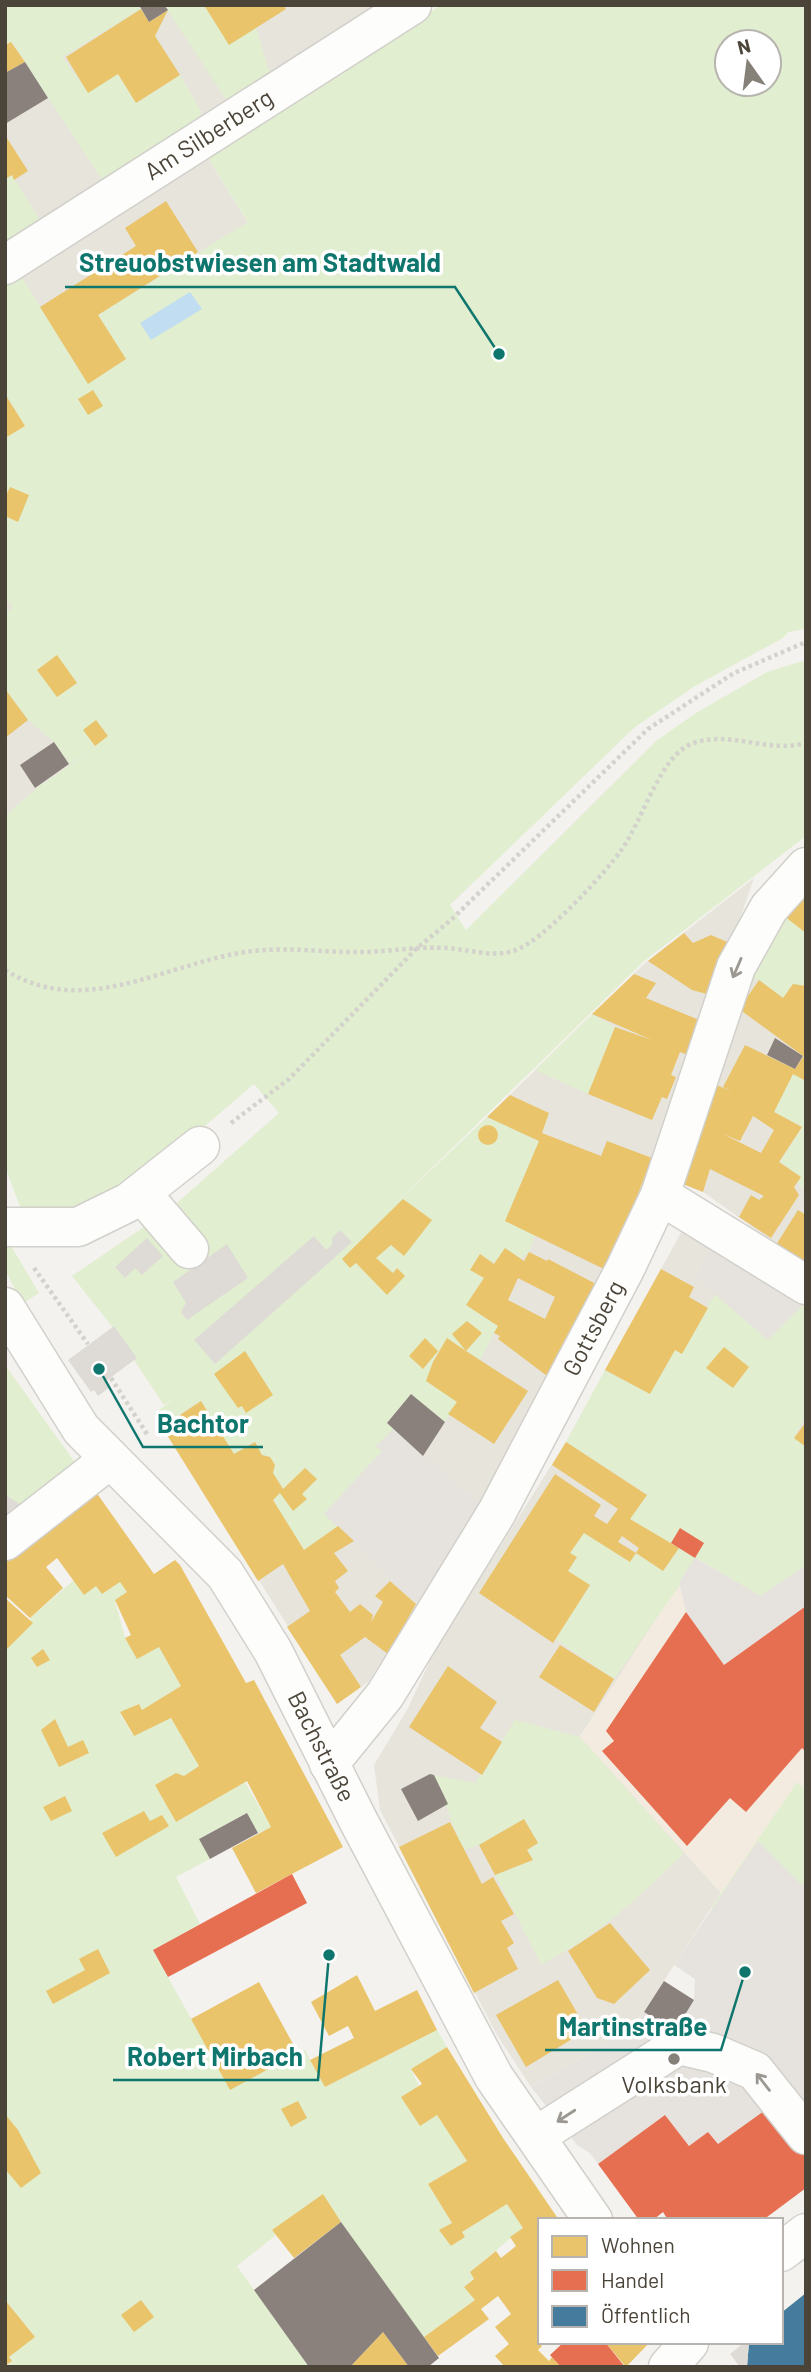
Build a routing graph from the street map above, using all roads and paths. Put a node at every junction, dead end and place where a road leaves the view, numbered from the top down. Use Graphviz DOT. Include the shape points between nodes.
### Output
graph roads {
  1 [pos="412,5"];
  2 [pos="5,265"];
  3 [pos="806,642"];
  4 [pos="806,743"];
  5 [pos="806,867"];
  6 [pos="416,949"];
  7 [pos="5,970"];
  8 [pos="200,1146"];
  9 [pos="141,1193"];
  10 [pos="660,1195"];
  11 [pos="7,1227"];
  12 [pos="189,1249"];
  13 [pos="806,1285"];
  14 [pos="5,1307"];
  15 [pos="88,1344"];
  16 [pos="109,1460"];
  17 [pos="5,1541"];
  18 [pos="330,1764"];
  19 [pos="806,2135"];
  20 [pos="536,2136"];
  21 [pos="592,2218"];
  22 [pos="806,2233"];
  23 [pos="783,2250"];
  1 -- 2 [label="street, Am Silberberg"];
  3 -- 6 [label="path" via="734,673 648,729"];
  4 -- 6 [label="path" via="777,746 728,739 687,746 670,761 620,852 529,943 491,956 447,948"];
  5 -- 10 [label="street, Gottsberg, one-way" via="769,908 737,967"];
  6 -- 7 [label="path" via="350,953 265,950 118,987 87,990 40,987"];
  6 -- 8 [label="path" via="289,1079"];
  8 -- 9 [label="street"];
  9 -- 11 [label="street" via="78,1227"];
  9 -- 12 [label="street"];
  10 -- 13 [label="street"];
  10 -- 18 [label="street, Gottsberg" via="473,1556 385,1695"];
  11 -- 15 [label="path"];
  14 -- 16 [label="street, Bachstraße" via="70,1413"];
  16 -- 17 [label="street"];
  16 -- 18 [label="street, Bachstraße" via="225,1574 273,1651"];
  18 -- 20 [label="street, Bachstraße" via="494,2077"];
  19 -- 20 [label="street, one-way" via="755,2071 713,2053 678,2045"];
  20 -- 21 [label="street, Bachstraße"];
  22 -- 23 [label="street"];
}
